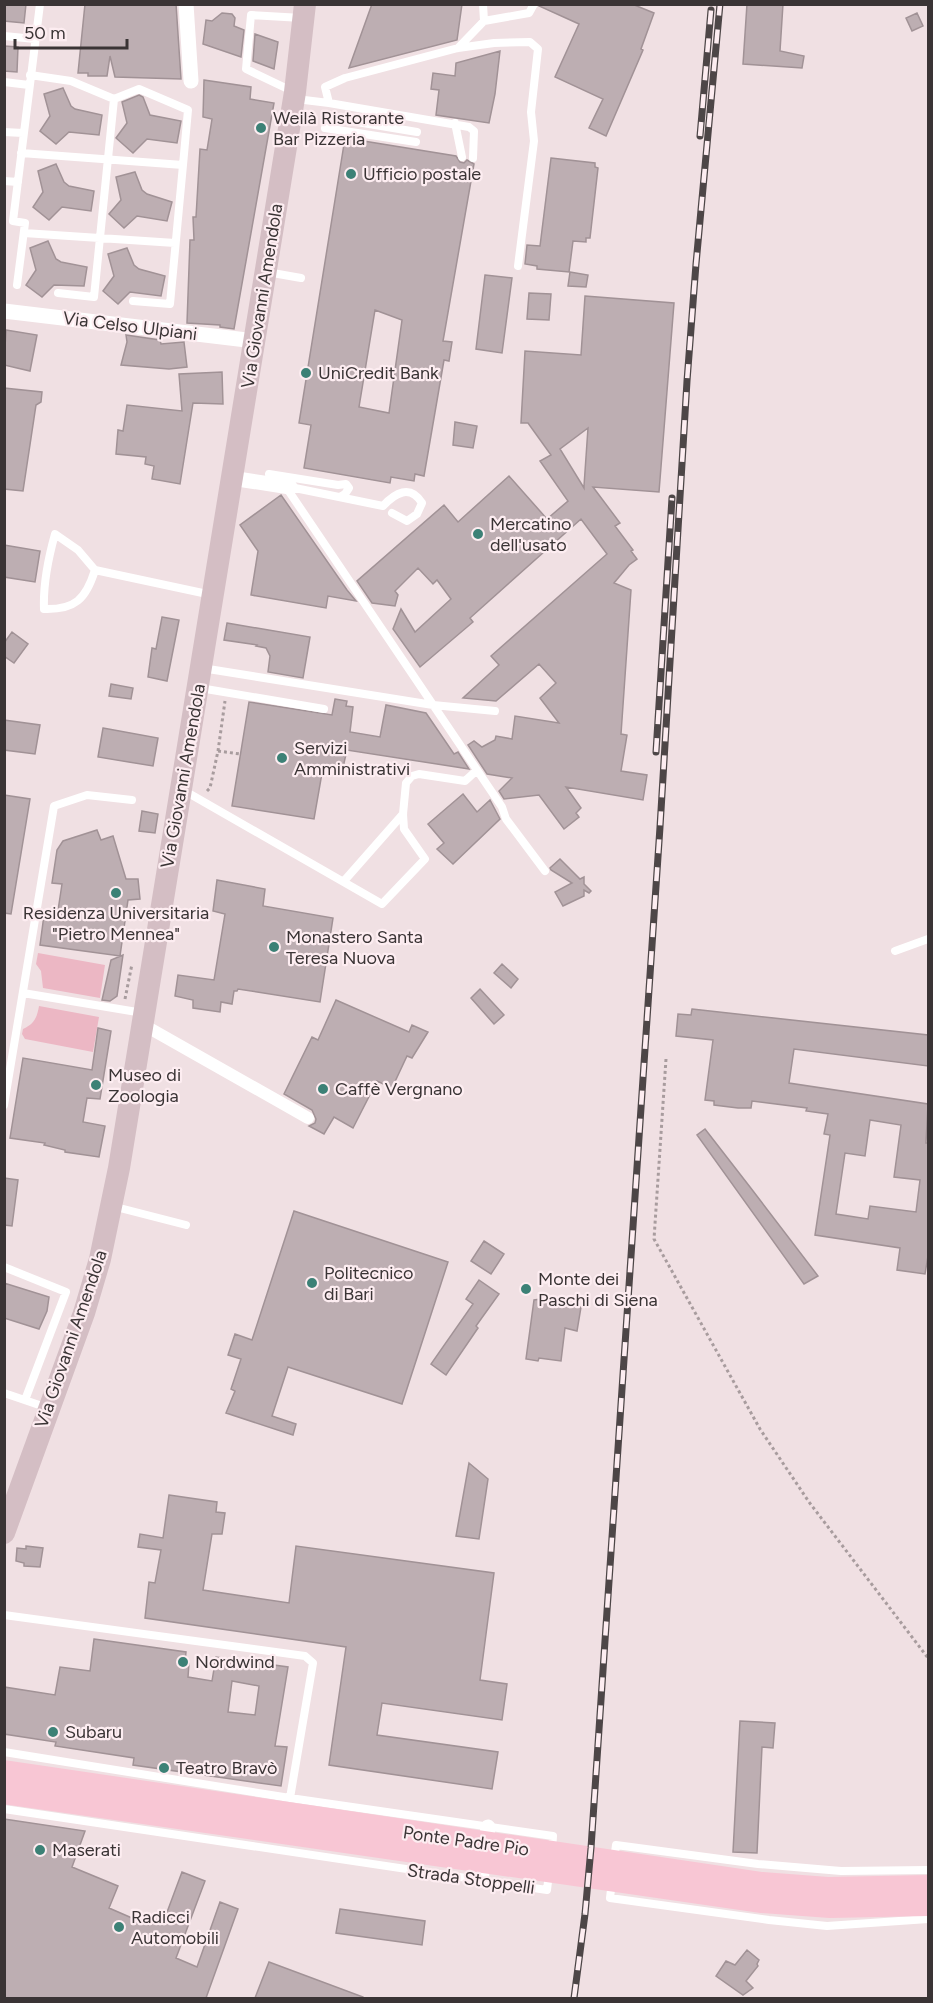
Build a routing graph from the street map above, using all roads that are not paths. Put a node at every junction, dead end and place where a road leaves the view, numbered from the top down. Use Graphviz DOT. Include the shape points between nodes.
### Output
graph roads {
  1 [pos="40,4"];
  2 [pos="186,4"];
  3 [pos="483,4"];
  4 [pos="534,4"];
  5 [pos="304,11"];
  6 [pos="484,21"];
  7 [pos="4,36"];
  8 [pos="35,39"];
  9 [pos="458,48"];
  10 [pos="30,75"];
  11 [pos="191,81"];
  12 [pos="4,82"];
  13 [pos="29,85"];
  14 [pos="295,95"];
  15 [pos="114,99"];
  16 [pos="329,103"];
  17 [pos="327,117"];
  18 [pos="455,123"];
  19 [pos="325,128"];
  20 [pos="4,132"];
  21 [pos="417,132"];
  22 [pos="23,133"];
  23 [pos="417,142"];
  24 [pos="21,153"];
  25 [pos="462,157"];
  26 [pos="472,158"];
  27 [pos="108,159"];
  28 [pos="183,165"];
  29 [pos="4,181"];
  30 [pos="18,182"];
  31 [pos="9,221"];
  32 [pos="24,233"];
  33 [pos="99,238"];
  34 [pos="176,243"];
  35 [pos="518,266"];
  36 [pos="266,272"];
  37 [pos="301,278"];
  38 [pos="17,285"];
  39 [pos="58,293"];
  40 [pos="133,301"];
  41 [pos="4,311"];
  42 [pos="255,341"];
  43 [pos="269,474"];
  44 [pos="231,478"];
  45 [pos="287,487"];
  46 [pos="340,497"];
  47 [pos="392,513"];
  48 [pos="95,570"];
  49 [pos="213,595"];
  50 [pos="200,677"];
  51 [pos="433,705"];
  52 [pos="324,709"];
  53 [pos="495,711"];
  54 [pos="477,770"];
  55 [pos="181,789"];
  56 [pos="132,800"];
  57 [pos="403,814"];
  58 [pos="545,871"];
  59 [pos="344,881"];
  60 [pos="928,939"];
  61 [pos="895,951"];
  62 [pos="23,993"];
  63 [pos="143,1018"];
  64 [pos="4,1105"];
  65 [pos="308,1118"];
  66 [pos="111,1206"];
  67 [pos="186,1225"];
  68 [pos="4,1267"];
  69 [pos="4,1393"];
  70 [pos="25,1400"];
  71 [pos="49,1408"];
  72 [pos="4,1533"];
  73 [pos="4,1615"];
  74 [pos="4,1752"];
  75 [pos="4,1772"];
  76 [pos="4,1792"];
  77 [pos="290,1798"];
  78 [pos="4,1809"];
  79 [pos="488,1827"];
  80 [pos="928,1870"];
  81 [pos="481,1880"];
  82 [pos="928,1887"];
  83 [pos="928,1904"];
  84 [pos="928,1919"];
  1 -- 8 [label="lane"];
  2 -- 11 [label="street"];
  3 -- 6 [label="lane"];
  4 -- 6 [label="lane" via="529,14"];
  5 -- 14 [label="main road, Via Giovanni Amendola"];
  5 -- 14 [label="lane" via="251,15 246,69"];
  6 -- 9 [label="lane"];
  7 -- 8 [label="lane"];
  8 -- 10 [label="lane"];
  9 -- 16 [label="lane" via="345,78 325,87"];
  9 -- 35 [label="lane" via="530,42 538,49 531,112 534,141"];
  10 -- 13 [label="lane"];
  10 -- 15 [label="lane" via="71,81"];
  12 -- 13 [label="lane"];
  13 -- 22 [label="lane"];
  14 -- 16 [label="lane"];
  14 -- 36 [label="main road, Via Giovanni Amendola"];
  15 -- 27 [label="lane"];
  15 -- 28 [label="lane" via="139,88 188,110"];
  16 -- 18 [label="lane"];
  17 -- 21 [label="lane"];
  18 -- 25 [label="lane"];
  18 -- 26 [label="lane" via="474,131"];
  19 -- 23 [label="lane"];
  20 -- 22 [label="lane"];
  22 -- 24 [label="lane"];
  24 -- 27 [label="lane"];
  24 -- 30 [label="lane"];
  27 -- 28 [label="lane"];
  27 -- 33 [label="lane"];
  28 -- 34 [label="lane"];
  29 -- 30 [label="lane"];
  30 -- 31 [label="lane"];
  31 -- 32 [label="lane" via="25,223"];
  32 -- 33 [label="lane"];
  32 -- 38 [label="lane"];
  33 -- 34 [label="lane"];
  33 -- 39 [label="lane" via="94,297"];
  34 -- 40 [label="lane" via="170,304"];
  36 -- 37 [label="lane"];
  36 -- 42 [label="main road, Via Giovanni Amendola"];
  41 -- 42 [label="street, Via Celso Ulpiani"];
  42 -- 44 [label="main road, Via Giovanni Amendola"];
  43 -- 46 [label="lane" via="345,483 348,491"];
  44 -- 45 [label="street"];
  44 -- 49 [label="main road, Via Giovanni Amendola"];
  45 -- 46 [label="lane"];
  45 -- 51 [label="lane"];
  46 -- 47 [label="lane" via="383,506 393,495 406,491 422,503 417,514 406,521"];
  48 -- 48 [label="lane" via="78,550 56,534 44,590 44,609 61,610 80,601"];
  48 -- 49 [label="lane"];
  49 -- 50 [label="main road, Via Giovanni Amendola"];
  50 -- 51 [label="lane"];
  50 -- 52 [label="lane"];
  50 -- 55 [label="main road, Via Giovanni Amendola"];
  51 -- 53 [label="lane"];
  51 -- 54 [label="lane"];
  54 -- 57 [label="lane" via="465,781 412,776 406,783"];
  54 -- 58 [label="lane" via="506,819"];
  55 -- 59 [label="lane"];
  55 -- 63 [label="main road, Via Giovanni Amendola"];
  56 -- 62 [label="lane" via="87,795 54,806"];
  57 -- 59 [label="lane"];
  57 -- 59 [label="lane" via="404,829 425,859 382,904"];
  60 -- 61 [label="lane"];
  62 -- 63 [label="lane"];
  62 -- 64 [label="lane"];
  63 -- 65 [label="street"];
  63 -- 66 [label="main road, Via Giovanni Amendola"];
  66 -- 67 [label="lane"];
  66 -- 71 [label="main road, Via Giovanni Amendola" via="94,1281"];
  68 -- 70 [label="lane" via="66,1292"];
  69 -- 70 [label="lane"];
  70 -- 71 [label="lane"];
  71 -- 72 [label="main road, Via Giovanni Amendola"];
  73 -- 77 [label="lane" via="305,1656 313,1663"];
  74 -- 77 [label="lane, Strada Stoppelli"];
  75 -- 82 [label="main road, Ponte Padre Pio" via="762,1884 828,1889"];
  76 -- 83 [label="main road, Ponte Padre Pio" via="762,1901 830,1906"];
  77 -- 79 [label="lane, Strada Stoppelli"];
  78 -- 81 [label="lane, Strada Stoppelli"];
  79 -- 81 [label="street"];
  79 -- 81 [label="lane, Strada Stoppelli" via="553,1836 547,1890"];
  80 -- 84 [label="lane" via="841,1871 616,1845 610,1898 827,1926"];
}
